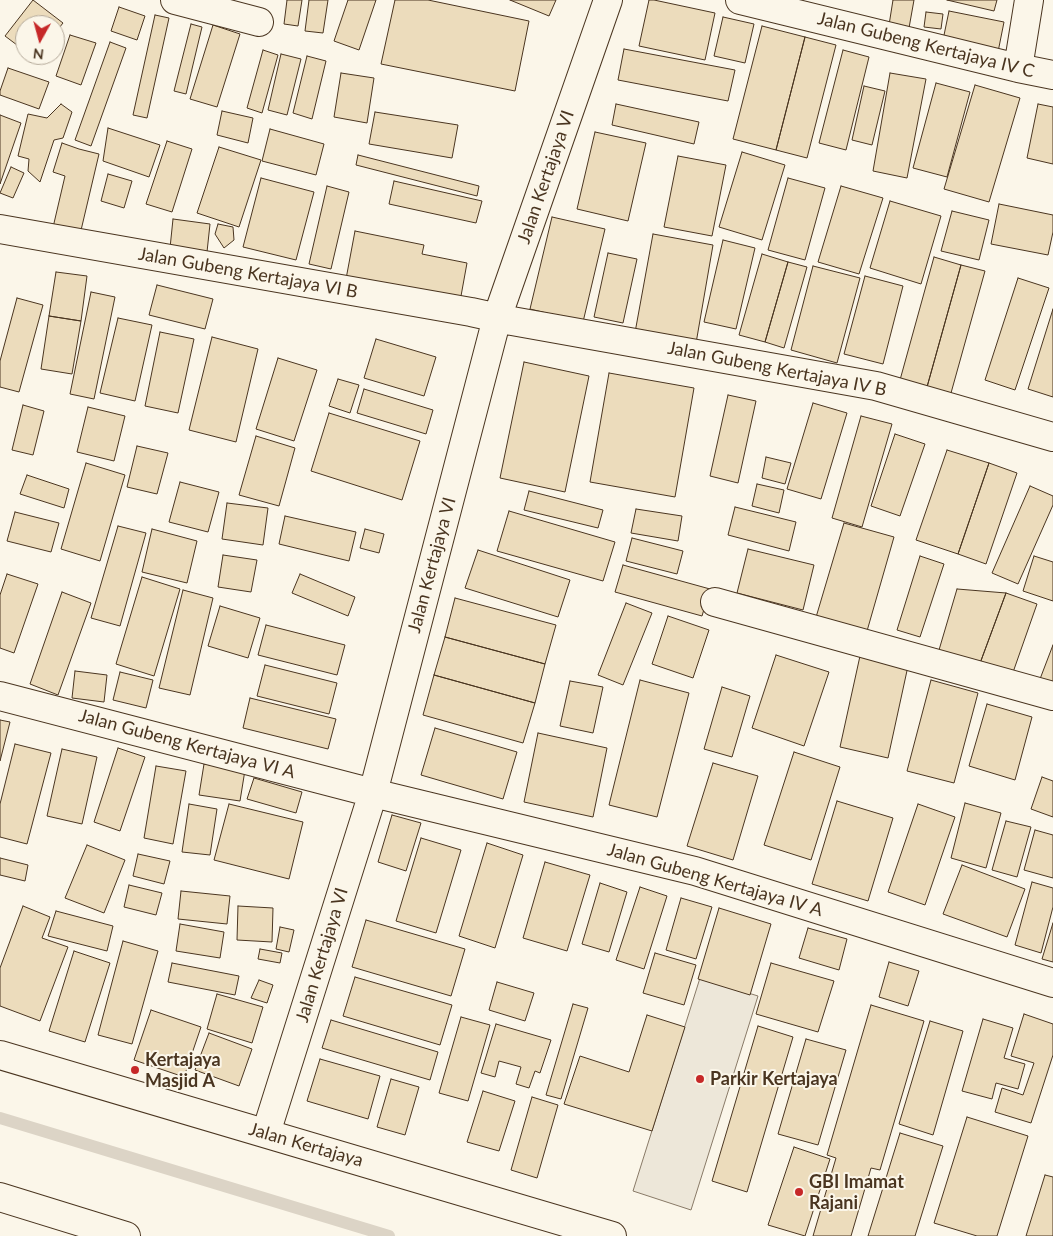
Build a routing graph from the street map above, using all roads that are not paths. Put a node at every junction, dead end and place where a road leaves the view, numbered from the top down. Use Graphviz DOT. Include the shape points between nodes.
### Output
graph roads {
  1 [pos="175,0"];
  2 [pos="608,0"];
  3 [pos="740,0"];
  4 [pos="1029,0"];
  5 [pos="259,22"];
  6 [pos="1018,68"];
  7 [pos="1053,75"];
  8 [pos="0,229"];
  9 [pos="496,318"];
  10 [pos="1053,437"];
  11 [pos="715,602"];
  12 [pos="0,696"];
  13 [pos="1053,696"];
  14 [pos="373,793"];
  15 [pos="1053,983"];
  16 [pos="0,1055"];
  17 [pos="266,1133"];
  18 [pos="0,1198"];
  19 [pos="590,1233"];
  20 [pos="126,1236"];
  1 -- 5 [label="street"];
  2 -- 9 [label="street, Jalan Kertajaya VI"];
  3 -- 6 [label="street, Jalan Gubeng Kertajaya IV C"];
  4 -- 6 [label="street"];
  6 -- 7 [label="street, Jalan Gubeng Kertajaya IV C"];
  8 -- 9 [label="street, Jalan Gubeng Kertajaya VI B"];
  9 -- 10 [label="street, Jalan Gubeng Kertajaya IV B" via="876,386"];
  9 -- 14 [label="street, Jalan Kertajaya VI"];
  11 -- 13 [label="street"];
  12 -- 14 [label="street, Jalan Gubeng Kertajaya VI A"];
  14 -- 15 [label="street, Jalan Gubeng Kertajaya IV A" via="695,871"];
  14 -- 17 [label="street, Jalan Kertajaya VI"];
  16 -- 17 [label="street, Jalan Kertajaya"];
  17 -- 19 [label="street, Jalan Kertajaya"];
  18 -- 20 [label="street"];
}
